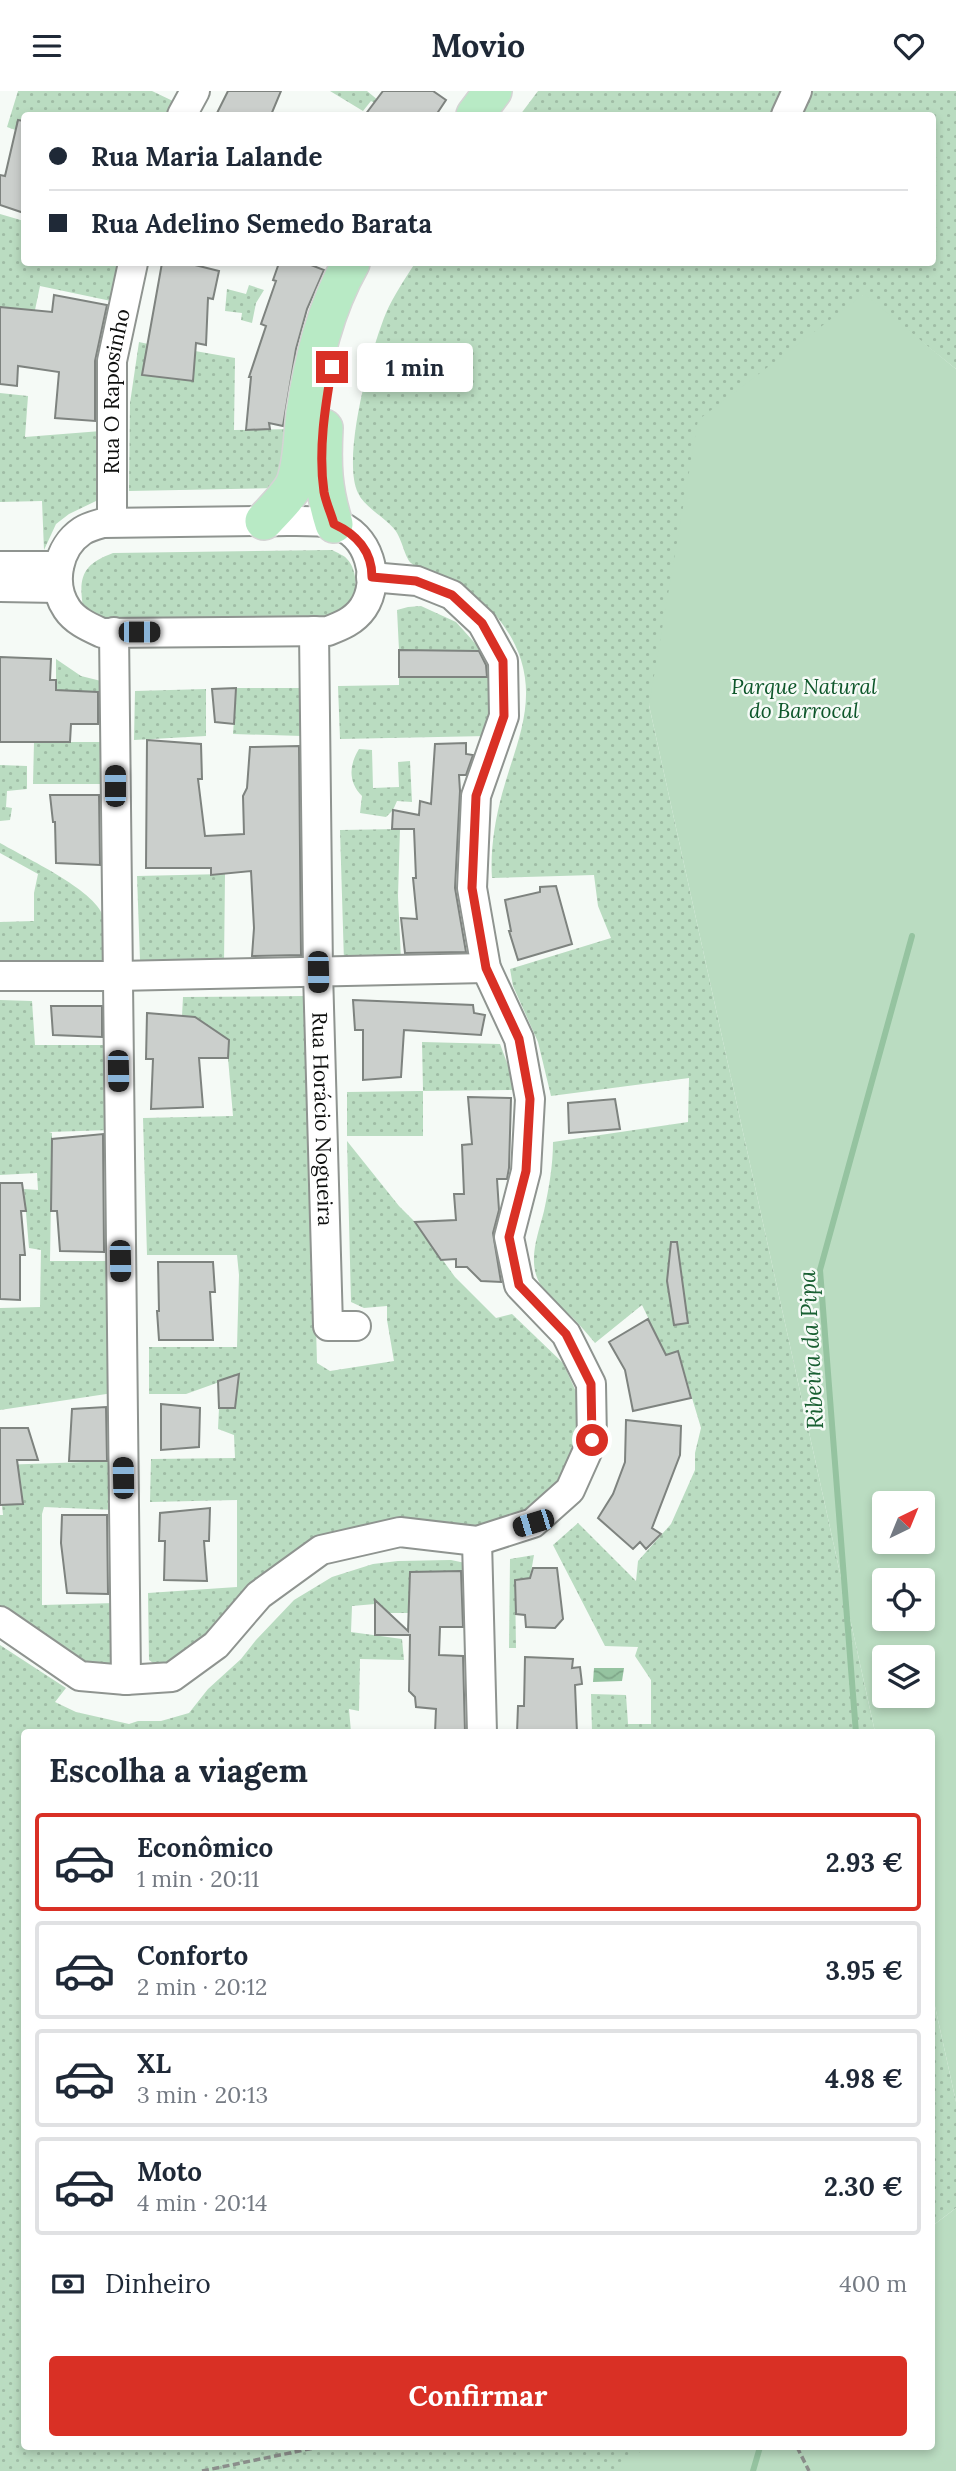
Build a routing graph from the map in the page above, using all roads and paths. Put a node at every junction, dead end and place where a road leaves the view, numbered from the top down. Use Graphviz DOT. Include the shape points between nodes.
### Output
graph roads {
  1 [pos="195,91"];
  2 [pos="468,91"];
  3 [pos="493,91"];
  4 [pos="797,91"];
  5 [pos="183,112"];
  6 [pos="453,112"];
  7 [pos="477,112"];
  8 [pos="787,112"];
  9 [pos="132,266"];
  10 [pos="349,266"];
  11 [pos="370,266"];
  12 [pos="264,521"];
  13 [pos="112,522"];
  14 [pos="334,524"];
  15 [pos="0,565"];
  16 [pos="59,577"];
  17 [pos="372,577"];
  18 [pos="0,587"];
  19 [pos="314,631"];
  20 [pos="114,632"];
  21 [pos="486,968"];
  22 [pos="318,972"];
  23 [pos="0,976"];
  24 [pos="117,976"];
  25 [pos="356,1326"];
  26 [pos="477,1541"];
  27 [pos="0,1621"];
  28 [pos="126,1680"];
  29 [pos="482,1729"];
  30 [pos="304,2450"];
  31 [pos="798,2450"];
  32 [pos="202,2471"];
  33 [pos="809,2471"];
  1 -- 5 [label="street"];
  2 -- 6 [label="main road"];
  3 -- 7 [label="main road"];
  4 -- 8 [label="street"];
  9 -- 13 [label="street, Rua O Raposinho" via="112,361"];
  10 -- 12 [label="main road" via="319,342 294,486"];
  11 -- 14 [label="main road" via="336,355 326,406 322,468"];
  12 -- 13 [label="street"];
  12 -- 14 [label="street"];
  13 -- 16 [label="street" via="82,531 67,546"];
  14 -- 17 [label="street" via="363,545"];
  15 -- 16 [label="street"];
  16 -- 18 [label="street"];
  16 -- 20 [label="street" via="67,609 82,624 102,633"];
  17 -- 19 [label="street" via="363,608 348,623"];
  17 -- 21 [label="street" via="416,581 452,595 482,623 503,661 504,716 476,796 472,888"];
  19 -- 20 [label="street"];
  19 -- 22 [label="street, Rua Horácio Nogueira"];
  20 -- 24 [label="street"];
  21 -- 22 [label="street"];
  21 -- 26 [label="street" via="519,1039 530,1099 526,1171 509,1237 519,1285 566,1334 591,1384 592,1440 570,1490 533,1523"];
  22 -- 24 [label="street"];
  22 -- 25 [label="street, Rua Horácio Nogueira" via="328,1327"];
  23 -- 24 [label="street"];
  24 -- 28 [label="street"];
  26 -- 28 [label="street" via="400,1532 321,1550 259,1595 216,1645 172,1677"];
  26 -- 29 [label="street"];
  27 -- 28 [label="street" via="80,1676"];
  30 -- 32 [label="path"];
  31 -- 33 [label="path"];
}
